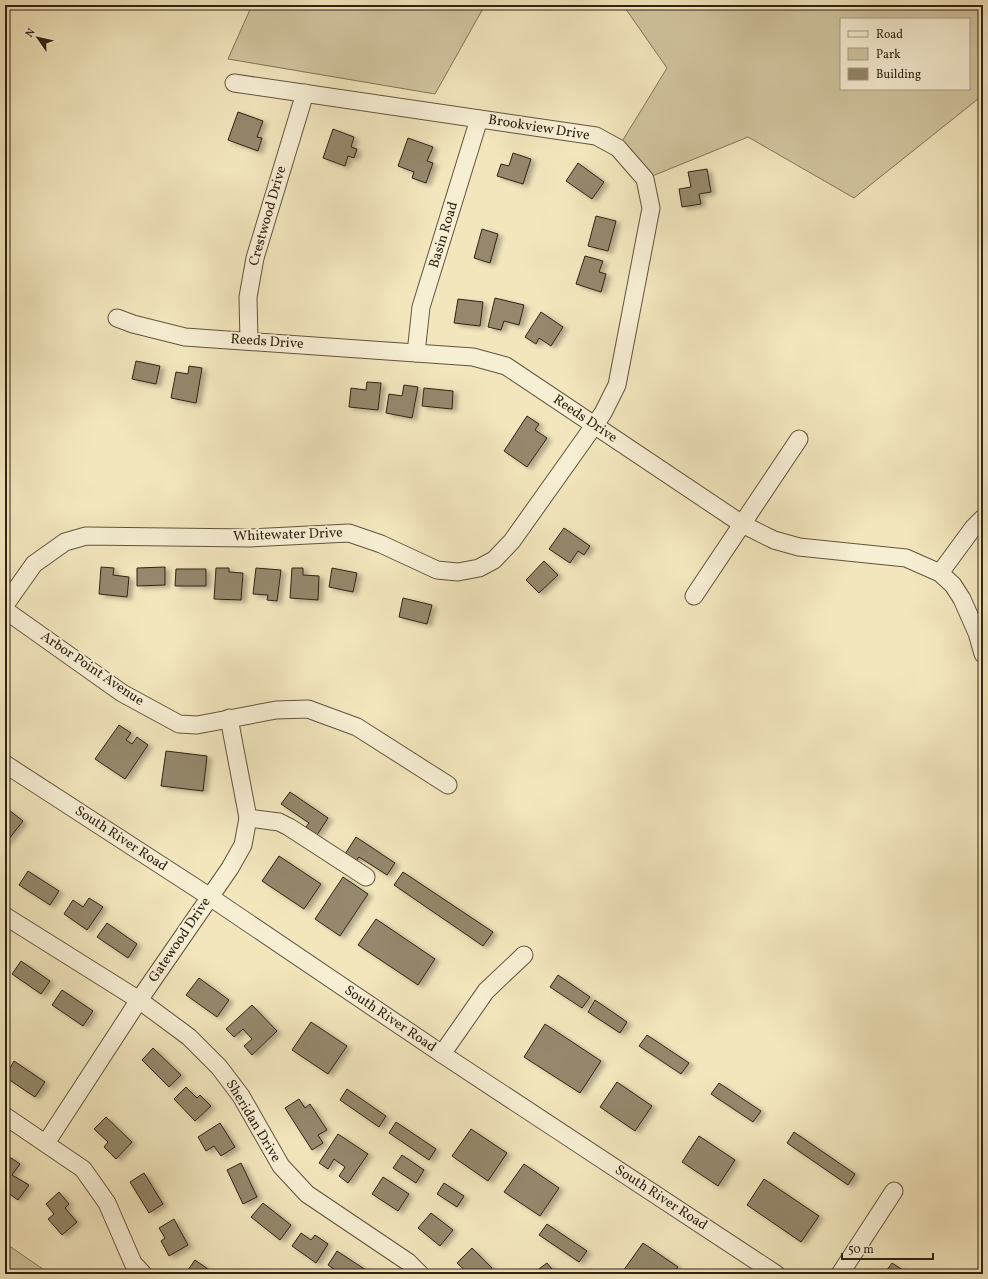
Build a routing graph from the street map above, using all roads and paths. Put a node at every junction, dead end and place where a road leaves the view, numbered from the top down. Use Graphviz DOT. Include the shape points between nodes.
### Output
graph roads {
  1 [pos="234,83"];
  2 [pos="305,93"];
  3 [pos="479,119"];
  4 [pos="117,318"];
  5 [pos="249,341"];
  6 [pos="416,353"];
  7 [pos="594,426"];
  8 [pos="799,439"];
  9 [pos="983,518"];
  10 [pos="742,524"];
  11 [pos="940,573"];
  12 [pos="694,596"];
  13 [pos="5,606"];
  14 [pos="5,610"];
  15 [pos="983,654"];
  16 [pos="229,718"];
  17 [pos="5,764"];
  18 [pos="448,785"];
  19 [pos="248,818"];
  20 [pos="366,878"];
  21 [pos="210,897"];
  22 [pos="5,916"];
  23 [pos="524,954"];
  24 [pos="139,1000"];
  25 [pos="442,1054"];
  26 [pos="5,1116"];
  27 [pos="46,1143"];
  28 [pos="894,1191"];
  29 [pos="143,1274"];
  30 [pos="420,1274"];
  31 [pos="776,1274"];
  32 [pos="840,1274"];
  1 -- 2 [label="street, Brookview Drive"];
  2 -- 3 [label="street, Brookview Drive"];
  2 -- 5 [label="street, Crestwood Drive" via="255,258 248,297"];
  3 -- 6 [label="street, Basin Road" via="421,307"];
  3 -- 7 [label="street, Brookview Drive" via="596,136 618,148 645,179 651,208 617,385"];
  4 -- 5 [label="street, Reeds Drive" via="185,337"];
  5 -- 6 [label="street, Reeds Drive"];
  6 -- 7 [label="street, Reeds Drive" via="474,357 506,366"];
  7 -- 10 [label="street, Reeds Drive"];
  7 -- 13 [label="street, Whitewater Drive" via="512,541 494,560 479,568 458,572 437,570 381,544 349,533 250,538 86,536 66,542 34,564"];
  8 -- 10 [label="street"];
  9 -- 11 [label="street"];
  10 -- 11 [label="street, Reeds Drive" via="774,540 799,548 906,558"];
  10 -- 12 [label="street"];
  11 -- 15 [label="street, Reeds Drive" via="953,585 962,599 978,633"];
  14 -- 16 [label="street, Arbor Point Avenue" via="122,694 179,724 197,725"];
  16 -- 18 [label="street, Arbor Point Avenue" via="276,710 308,709 357,727"];
  16 -- 19 [label="street, Gatewood Drive"];
  17 -- 21 [label="street, South River Road"];
  19 -- 20 [label="street" via="279,822 289,827"];
  19 -- 21 [label="street, Gatewood Drive" via="243,845"];
  21 -- 24 [label="street, Gatewood Drive"];
  21 -- 25 [label="street, South River Road"];
  22 -- 24 [label="street, Sheridan Drive"];
  23 -- 25 [label="street" via="486,991"];
  24 -- 27 [label="street, Gatewood Drive"];
  24 -- 30 [label="street, Sheridan Drive" via="189,1037 219,1067 241,1096 281,1166 307,1194 408,1262"];
  25 -- 31 [label="street, South River Road"];
  26 -- 27 [label="street"];
  27 -- 29 [label="street" via="83,1169 107,1203 133,1263"];
  28 -- 32 [label="street"];
}
